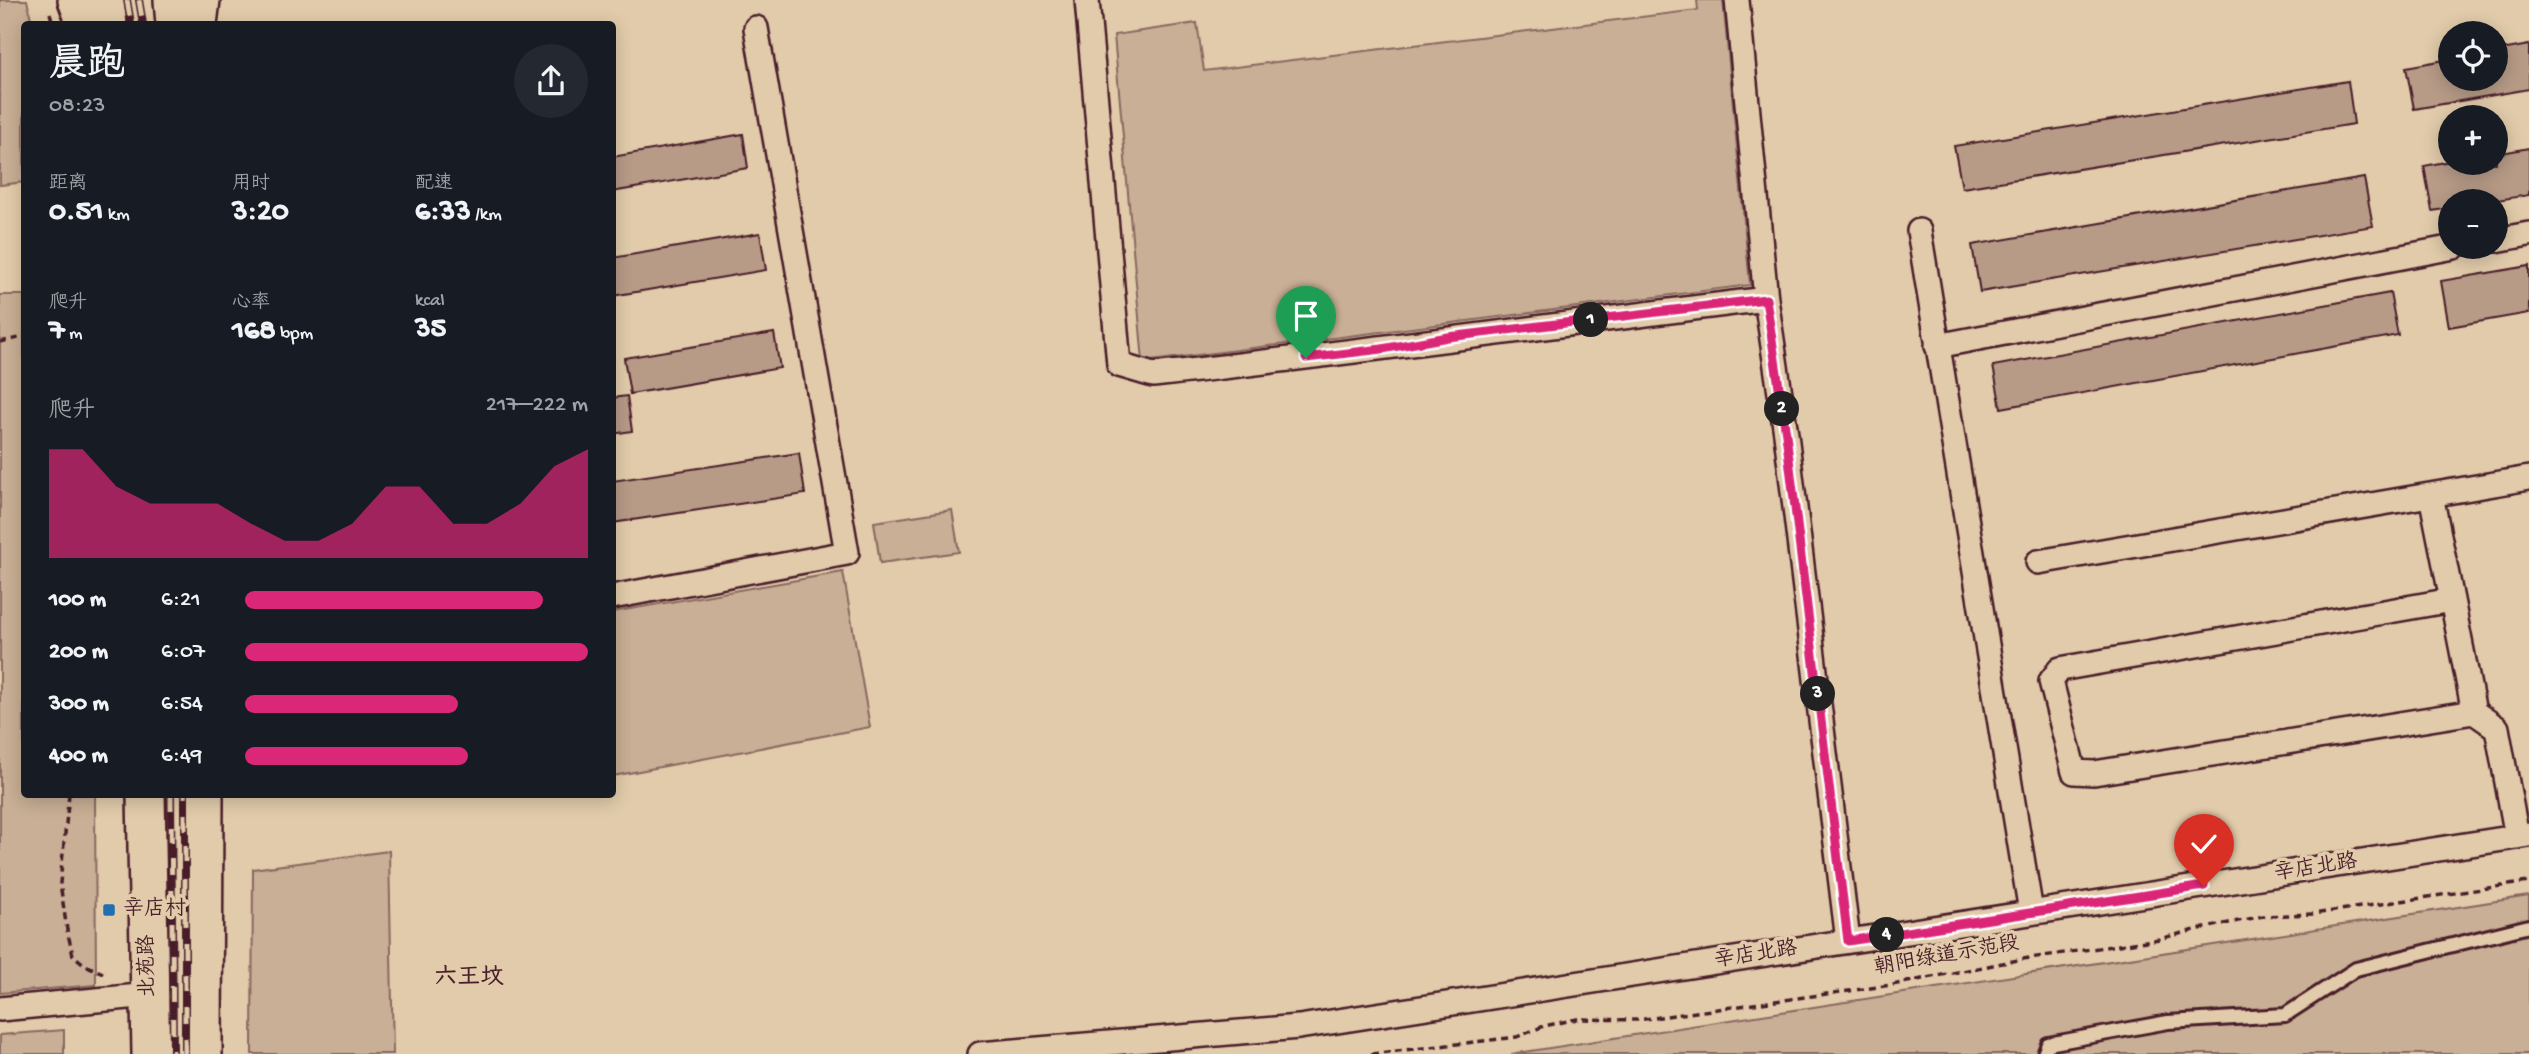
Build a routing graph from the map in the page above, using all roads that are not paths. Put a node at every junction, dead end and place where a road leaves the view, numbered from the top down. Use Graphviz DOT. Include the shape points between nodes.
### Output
graph roads {
  1 [pos="75,0"];
  2 [pos="105,0"];
  3 [pos="173,0"];
  4 [pos="202,0"];
  5 [pos="1087,0"];
  6 [pos="1737,0"];
  7 [pos="83,21"];
  8 [pos="108,21"];
  9 [pos="175,21"];
  10 [pos="200,21"];
  11 [pos="756,28"];
  12 [pos="1919,231"];
  13 [pos="2529,234"];
  14 [pos="2508,238"];
  15 [pos="2438,250"];
  16 [pos="1766,299"];
  17 [pos="1937,346"];
  18 [pos="2529,478"];
  19 [pos="2431,495"];
  20 [pos="2038,562"];
  21 [pos="616,596"];
  22 [pos="2452,600"];
  23 [pos="2474,712"];
  24 [pos="146,798"];
  25 [pos="204,798"];
  26 [pos="2523,836"];
  27 [pos="2031,912"];
  28 [pos="2529,926"];
  29 [pos="1848,941"];
  30 [pos="150,995"];
  31 [pos="0,1009"];
  32 [pos="151,1054"];
  33 [pos="204,1054"];
  34 [pos="980,1054"];
  35 [pos="2044,1054"];
  1 -- 7 [label="street"];
  2 -- 8 [label="main road"];
  3 -- 9 [label="main road"];
  4 -- 10 [label="street"];
  5 -- 16 [label="street" via="1119,365 1153,375"];
  6 -- 16 [label="street"];
  11 -- 21 [label="street" via="847,553"];
  12 -- 17 [label="street"];
  13 -- 14 [label="street"];
  15 -- 17 [label="street"];
  16 -- 29 [label="street"];
  17 -- 27 [label="street"];
  18 -- 19 [label="street"];
  19 -- 20 [label="street"];
  19 -- 22 [label="street"];
  22 -- 23 [label="street"];
  22 -- 23 [label="street" via="2060,669 2052,681 2074,772 2084,773"];
  23 -- 26 [label="street" via="2497,728"];
  24 -- 30 [label="main road, 北苑路"];
  25 -- 33 [label="main road"];
  26 -- 27 [label="street, 辛店北路"];
  27 -- 29 [label="street, 辛店北路"];
  28 -- 35 [label="lane" via="2356,969 2286,1015 2168,1022 2048,1044"];
  29 -- 34 [label="street, 辛店北路" via="1299,1027"];
  30 -- 31 [label="street"];
  30 -- 32 [label="main road, 北苑路"];
}
